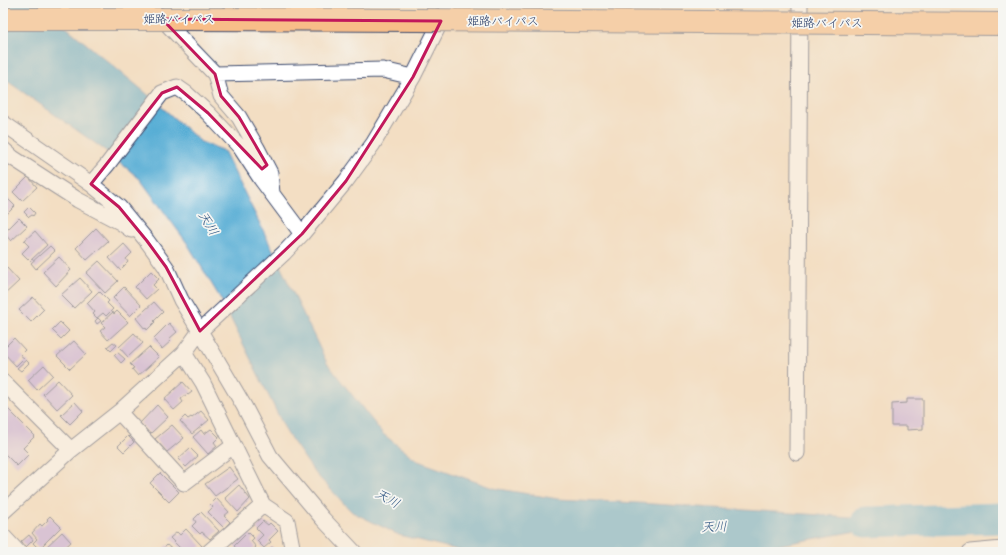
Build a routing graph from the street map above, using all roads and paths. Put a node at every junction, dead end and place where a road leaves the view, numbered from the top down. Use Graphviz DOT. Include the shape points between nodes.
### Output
graph roads {
  1 [pos="147,3"];
  2 [pos="450,3"];
  3 [pos="800,3"];
  4 [pos="3,19"];
  5 [pos="1003,24"];
  6 [pos="215,74"];
  7 [pos="413,78"];
  8 [pos="3,123"];
  9 [pos="3,149"];
  10 [pos="91,184"];
  11 [pos="272,193"];
  12 [pos="302,234"];
  13 [pos="147,241"];
  14 [pos="200,331"];
  15 [pos="184,352"];
  16 [pos="3,382"];
  17 [pos="119,412"];
  18 [pos="233,446"];
  19 [pos="71,450"];
  20 [pos="797,453"];
  21 [pos="262,505"];
  22 [pos="3,512"];
  23 [pos="3,536"];
  24 [pos="1003,549"];
  25 [pos="18,552"];
  26 [pos="209,552"];
  27 [pos="293,552"];
  28 [pos="354,552"];
  29 [pos="970,552"];
  1 -- 6 [label="street"];
  2 -- 7 [label="street"];
  3 -- 20 [label="street"];
  4 -- 5 [label="highway, 姫路バイパス, bridge"];
  6 -- 7 [label="street" via="383,70"];
  6 -- 11 [label="street" via="220,96 239,117 270,172"];
  7 -- 12 [label="street" via="373,144"];
  8 -- 10 [label="street"];
  9 -- 13 [label="street" via="78,200 120,222"];
  10 -- 11 [label="street" via="162,93 178,87 208,113 240,147"];
  10 -- 13 [label="street" via="118,207"];
  11 -- 12 [label="street"];
  12 -- 14 [label="street"];
  13 -- 14 [label="street" via="166,266 181,300"];
  14 -- 15 [label="street"];
  14 -- 28 [label="street" via="270,456"];
  15 -- 17 [label="street"];
  15 -- 18 [label="street"];
  16 -- 19 [label="street"];
  17 -- 18 [label="street" via="184,483"];
  17 -- 19 [label="street"];
  18 -- 21 [label="street"];
  19 -- 22 [label="street"];
  21 -- 26 [label="street"];
  21 -- 27 [label="street" via="287,521"];
  23 -- 25 [label="street"];
  24 -- 29 [label="street"];
}
